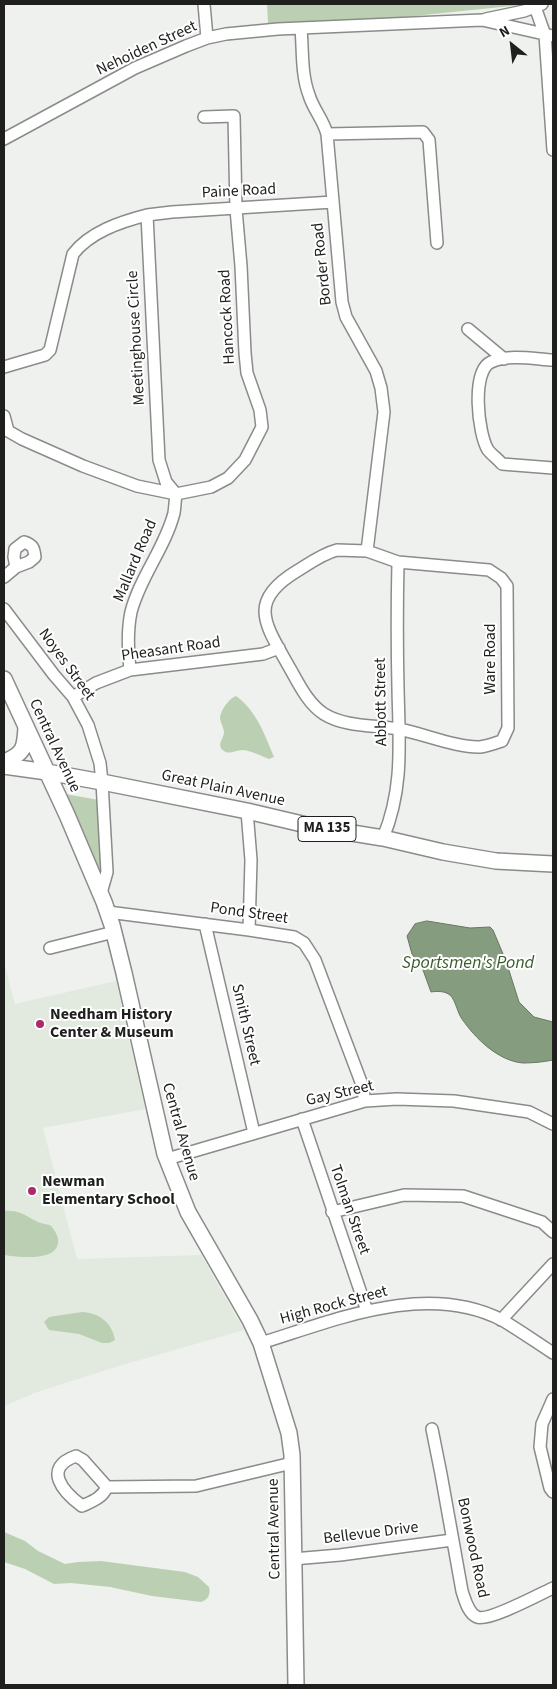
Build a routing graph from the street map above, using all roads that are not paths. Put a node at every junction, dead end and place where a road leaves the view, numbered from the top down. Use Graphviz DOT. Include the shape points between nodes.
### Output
graph roads {
  1 [pos="204,4"];
  2 [pos="538,5"];
  3 [pos="482,20"];
  4 [pos="301,29"];
  5 [pos="549,35"];
  6 [pos="207,38"];
  7 [pos="204,117"];
  8 [pos="327,134"];
  9 [pos="4,139"];
  10 [pos="553,150"];
  11 [pos="332,202"];
  12 [pos="236,209"];
  13 [pos="146,215"];
  14 [pos="438,243"];
  15 [pos="468,329"];
  16 [pos="504,359"];
  17 [pos="553,360"];
  18 [pos="4,367"];
  19 [pos="4,416"];
  20 [pos="553,468"];
  21 [pos="176,494"];
  22 [pos="367,551"];
  23 [pos="398,562"];
  24 [pos="16,567"];
  25 [pos="4,577"];
  26 [pos="4,609"];
  27 [pos="279,648"];
  28 [pos="130,670"];
  29 [pos="4,679"];
  30 [pos="73,697"];
  31 [pos="26,726"];
  32 [pos="399,729"];
  33 [pos="4,764"];
  34 [pos="47,772"];
  35 [pos="102,782"];
  36 [pos="247,812"];
  37 [pos="383,838"];
  38 [pos="553,864"];
  39 [pos="101,893"];
  40 [pos="108,912"];
  41 [pos="206,924"];
  42 [pos="249,930"];
  43 [pos="114,932"];
  44 [pos="50,948"];
  45 [pos="365,1102"];
  46 [pos="302,1119"];
  47 [pos="553,1124"];
  48 [pos="254,1133"];
  49 [pos="167,1159"];
  50 [pos="332,1212"];
  51 [pos="553,1232"];
  52 [pos="553,1264"];
  53 [pos="366,1312"];
  54 [pos="501,1320"];
  55 [pos="261,1343"];
  56 [pos="553,1353"];
  57 [pos="553,1399"];
  58 [pos="432,1429"];
  59 [pos="292,1463"];
  60 [pos="107,1488"];
  61 [pos="553,1492"];
  62 [pos="452,1540"];
  63 [pos="293,1559"];
  64 [pos="553,1588"];
  65 [pos="296,1685"];
  1 -- 6 [label="street"];
  2 -- 3 [label="street"];
  2 -- 5 [label="street"];
  3 -- 4 [label="street, Nehoiden Street"];
  3 -- 5 [label="street, Nehoiden Street"];
  4 -- 6 [label="street, Nehoiden Street"];
  4 -- 8 [label="street, Border Road" via="308,93"];
  5 -- 10 [label="street"];
  6 -- 9 [label="street, Nehoiden Street" via="135,68"];
  7 -- 12 [label="street, Hancock Road" via="234,116"];
  8 -- 11 [label="street, Border Road"];
  8 -- 14 [label="street" via="423,132 429,140"];
  11 -- 12 [label="street, Paine Road"];
  11 -- 22 [label="street, Border Road" via="342,302 346,317 376,371 384,412"];
  12 -- 13 [label="street, Paine Road"];
  12 -- 21 [label="street, Hancock Road" via="247,373 262,426 246,460 228,478 212,487"];
  13 -- 18 [label="street" via="112,226 81,243 73,254 50,350 46,355"];
  13 -- 21 [label="street, Meetinghouse Circle" via="159,460 166,482"];
  15 -- 16 [label="street"];
  16 -- 17 [label="street"];
  16 -- 20 [label="street" via="484,367 478,386 481,428 488,450 502,464"];
  19 -- 21 [label="street" via="8,431 22,439 137,486"];
  21 -- 28 [label="street, Mallard Road" via="166,536 132,611 128,638"];
  22 -- 23 [label="street, Ware Road"];
  22 -- 27 [label="street, Ware Road" via="327,553 273,589 264,605 265,617"];
  23 -- 32 [label="street, Abbott Street"];
  23 -- 32 [label="street, Ware Road" via="488,570 507,586 508,728 502,741 480,747"];
  24 -- 25 [label="street"];
  26 -- 30 [label="street, Noyes Street"];
  27 -- 28 [label="street, Pheasant Road" via="263,654"];
  27 -- 32 [label="street, Ware Road" via="304,694 323,713 338,720"];
  28 -- 30 [label="street, Pheasant Road" via="96,683"];
  29 -- 31 [label="main road, Central Avenue"];
  30 -- 35 [label="street, Noyes Street" via="88,725 100,763"];
  31 -- 33 [label="main road" via="23,749"];
  31 -- 34 [label="main road, Central Avenue"];
  32 -- 37 [label="street, Abbott Street" via="397,790"];
  33 -- 34 [label="main road, Great Plain Avenue / MA 135"];
  34 -- 35 [label="main road, Great Plain Avenue / MA 135"];
  34 -- 39 [label="main road, Central Avenue"];
  35 -- 36 [label="main road, Great Plain Avenue / MA 135"];
  35 -- 39 [label="street, Noyes Street" via="107,874"];
  36 -- 37 [label="main road, Great Plain Avenue / MA 135"];
  36 -- 42 [label="street" via="251,860"];
  37 -- 38 [label="main road, Great Plain Avenue / MA 135" via="482,859"];
  39 -- 40 [label="main road, Central Avenue"];
  40 -- 41 [label="street, Pond Street"];
  40 -- 43 [label="main road, Central Avenue"];
  41 -- 42 [label="street, Pond Street"];
  41 -- 48 [label="street, Smith Street"];
  42 -- 45 [label="street, Pond Street" via="294,938 304,943 315,960 361,1082"];
  43 -- 44 [label="street"];
  43 -- 49 [label="main road, Central Avenue"];
  45 -- 46 [label="street, Gay Street"];
  45 -- 47 [label="street, Gay Street" via="397,1099 454,1101 529,1112"];
  46 -- 48 [label="street, Gay Street"];
  46 -- 50 [label="street, Tolman Street"];
  48 -- 49 [label="street, Gay Street"];
  49 -- 55 [label="main road, Central Avenue" via="198,1232"];
  50 -- 51 [label="street" via="404,1196 463,1196 542,1222"];
  50 -- 53 [label="street, Tolman Street"];
  52 -- 54 [label="street"];
  53 -- 54 [label="street, High Rock Street" via="402,1304 429,1303 453,1305"];
  53 -- 55 [label="street, High Rock Street"];
  54 -- 56 [label="street, High Rock Street"];
  55 -- 59 [label="main road, Central Avenue" via="289,1433"];
  57 -- 61 [label="street" via="542,1424 540,1447"];
  58 -- 62 [label="street, Bonwood Road"];
  59 -- 60 [label="street" via="196,1486"];
  59 -- 63 [label="main road, Central Avenue"];
  60 -- 60 [label="street" via="76,1456 59,1467 58,1478 70,1496 82,1506 97,1499"];
  62 -- 63 [label="street, Bellevue Drive"];
  62 -- 64 [label="street, Bonwood Road" via="462,1591 468,1609 475,1616 499,1614"];
  63 -- 65 [label="main road, Central Avenue"];
}
